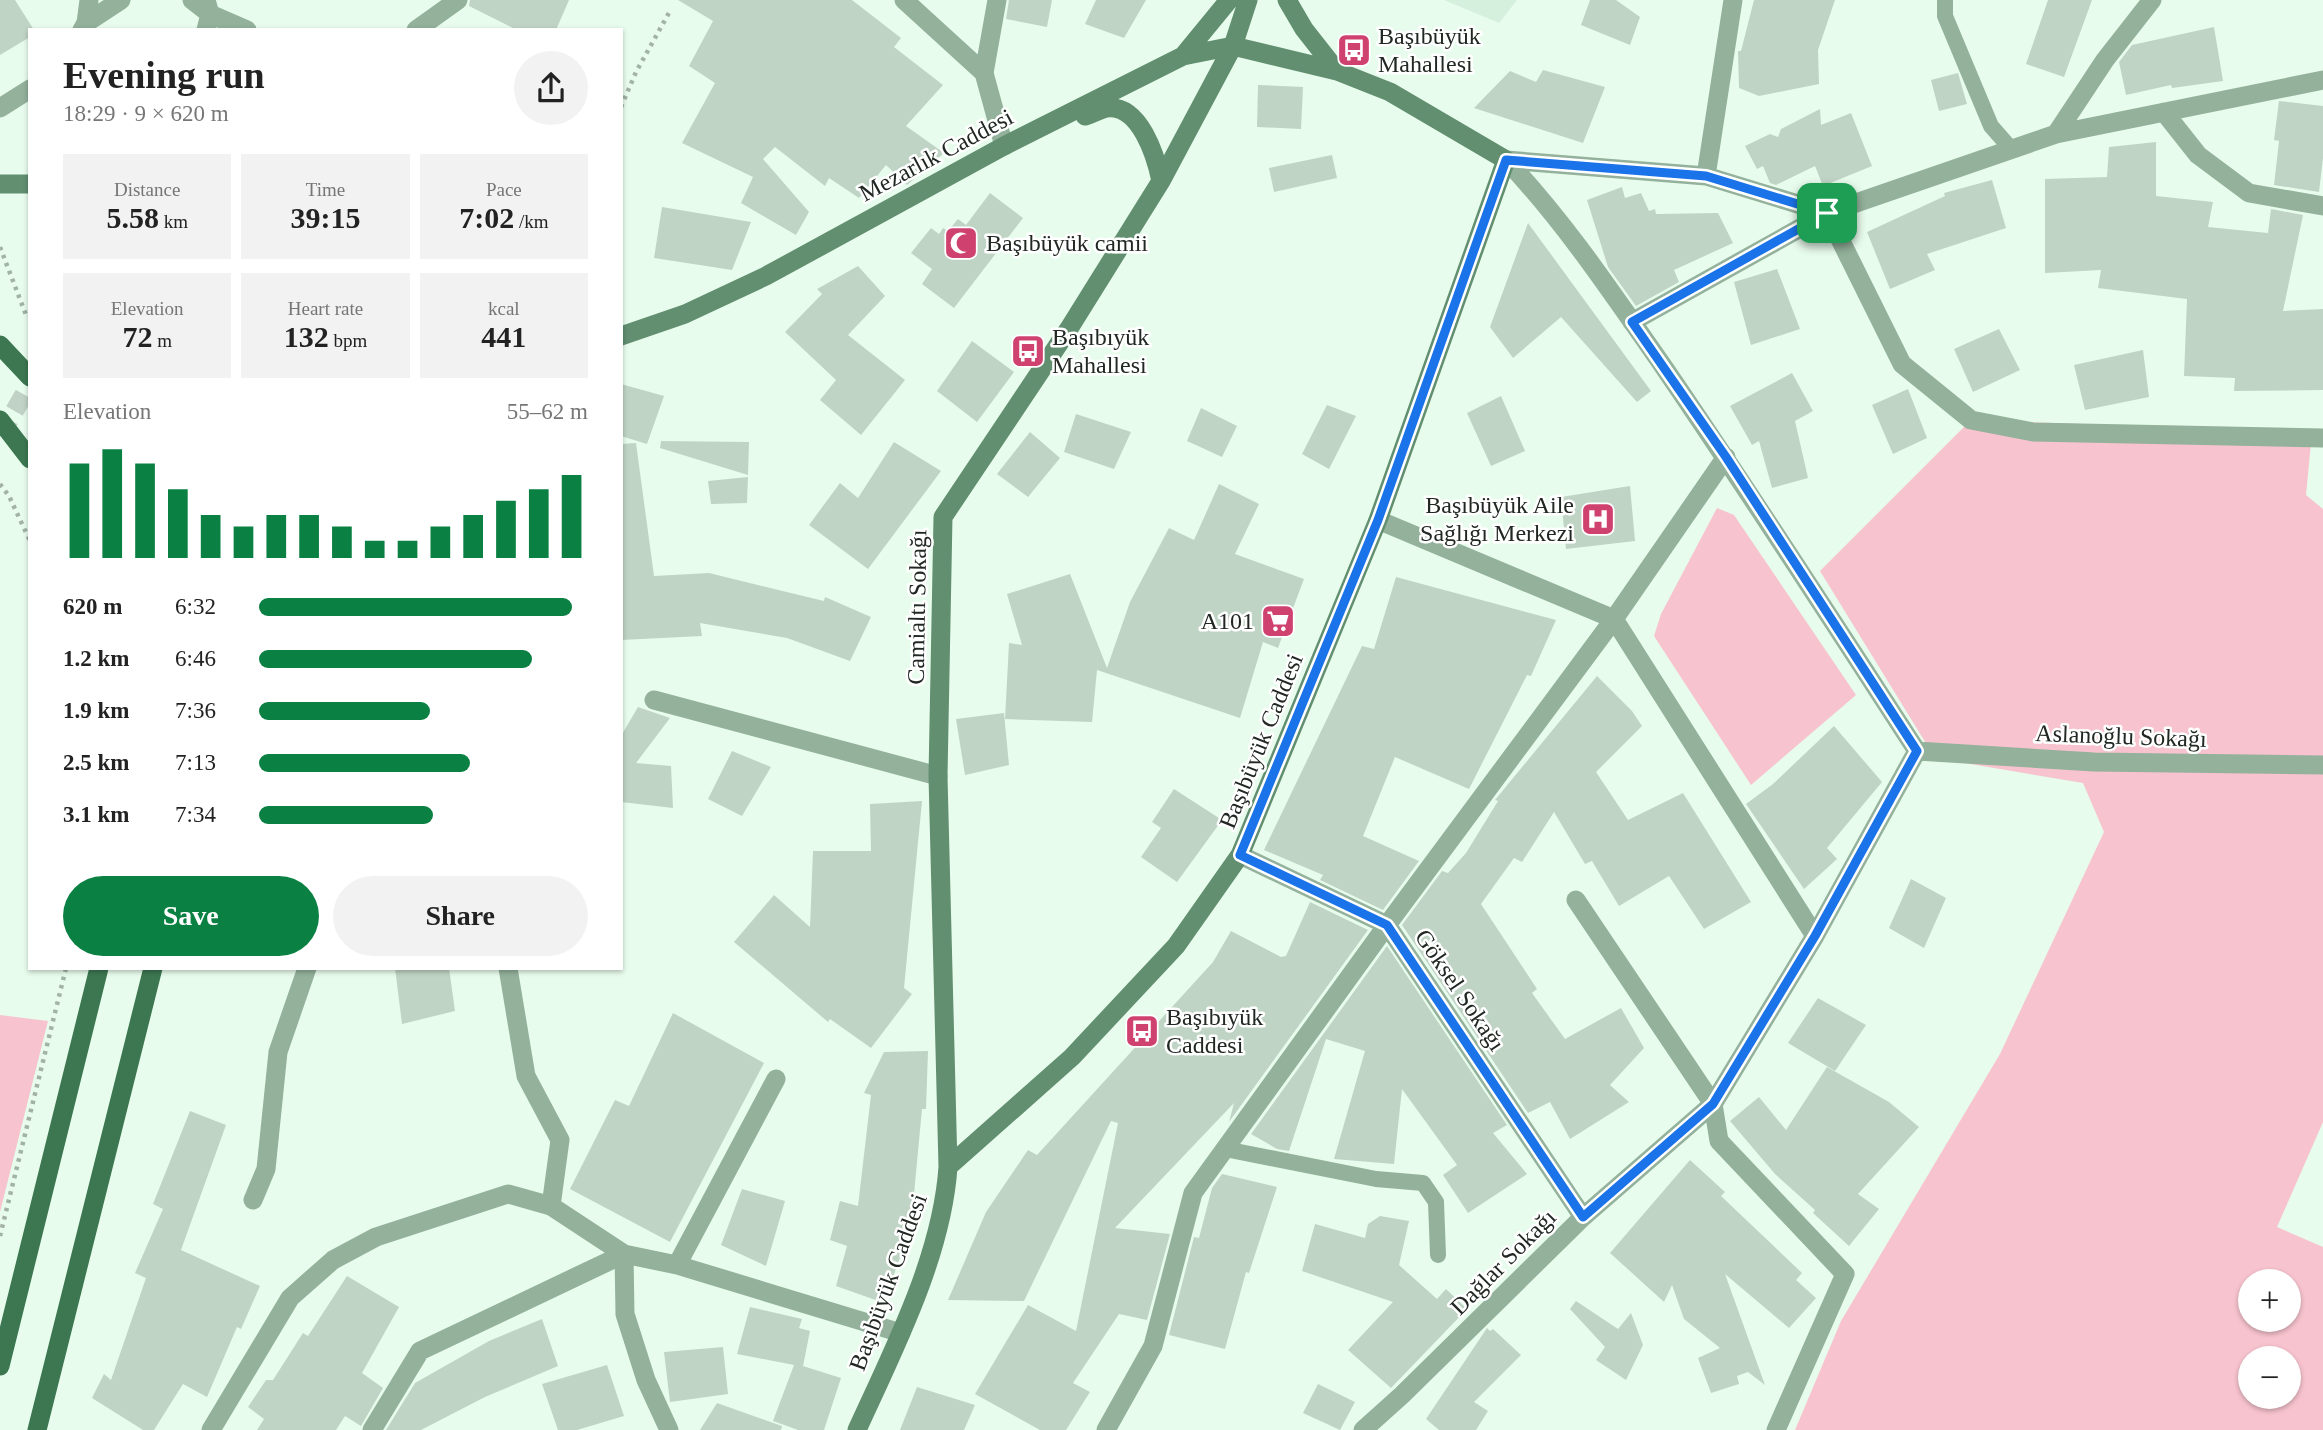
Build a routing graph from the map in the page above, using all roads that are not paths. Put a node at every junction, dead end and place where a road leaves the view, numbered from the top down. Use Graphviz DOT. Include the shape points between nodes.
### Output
graph roads {
  1 [pos="89,0"];
  2 [pos="121,0"];
  3 [pos="191,0"];
  4 [pos="458,0"];
  5 [pos="904,0"];
  6 [pos="997,0"];
  7 [pos="1229,0"];
  8 [pos="1248,0"];
  9 [pos="1287,0"];
  10 [pos="1733,0"];
  11 [pos="1945,0"];
  12 [pos="2152,0"];
  13 [pos="208,14"];
  14 [pos="84,26"];
  15 [pos="242,28"];
  16 [pos="419,28"];
  17 [pos="1233,46"];
  18 [pos="1183,56"];
  19 [pos="1338,71"];
  20 [pos="984,73"];
  21 [pos="2323,80"];
  22 [pos="28,90"];
  23 [pos="0,108"];
  24 [pos="2164,112"];
  25 [pos="2056,134"];
  26 [pos="1004,146"];
  27 [pos="2012,150"];
  28 [pos="1506,160"];
  29 [pos="1706,176"];
  30 [pos="1161,181"];
  31 [pos="0,184"];
  32 [pos="28,184"];
  33 [pos="2323,206"];
  34 [pos="1827,213"];
  35 [pos="1632,322"];
  36 [pos="623,335"];
  37 [pos="0,345"];
  38 [pos="28,375"];
  39 [pos="0,420"];
  40 [pos="2323,438"];
  41 [pos="28,456"];
  42 [pos="1726,457"];
  43 [pos="1378,520"];
  44 [pos="1614,619"];
  45 [pos="654,700"];
  46 [pos="1917,751"];
  47 [pos="2323,765"];
  48 [pos="938,776"];
  49 [pos="1240,855"];
  50 [pos="1576,900"];
  51 [pos="1387,925"];
  52 [pos="1815,936"];
  53 [pos="99,970"];
  54 [pos="152,970"];
  55 [pos="306,970"];
  56 [pos="508,970"];
  57 [pos="776,1079"];
  58 [pos="1713,1104"];
  59 [pos="1225,1149"];
  60 [pos="948,1167"];
  61 [pos="253,1200"];
  62 [pos="551,1206"];
  63 [pos="1583,1217"];
  64 [pos="624,1254"];
  65 [pos="1438,1255"];
  66 [pos="677,1265"];
  67 [pos="901,1333"];
  68 [pos="0,1366"];
  69 [pos="37,1430"];
  70 [pos="212,1430"];
  71 [pos="372,1430"];
  72 [pos="669,1430"];
  73 [pos="858,1430"];
  74 [pos="1106,1430"];
  75 [pos="1363,1430"];
  76 [pos="1776,1430"];
  1 -- 14 [label="street"];
  2 -- 14 [label="street"];
  3 -- 13 [label="street"];
  4 -- 16 [label="street"];
  5 -- 20 [label="street"];
  6 -- 20 [label="street"];
  7 -- 18 [label="main road"];
  8 -- 17 [label="main road"];
  9 -- 19 [label="main road"];
  10 -- 29 [label="street"];
  11 -- 27 [label="lane" via="1945,16 1991,126"];
  12 -- 25 [label="street"];
  13 -- 15 [label="street"];
  17 -- 18 [label="main road, Mezarlık Caddesi"];
  17 -- 19 [label="main road"];
  17 -- 30 [label="main road, Camialtı Sokağı"];
  18 -- 26 [label="main road, Mezarlık Caddesi"];
  19 -- 28 [label="main road" via="1390,92"];
  20 -- 26 [label="street"];
  21 -- 24 [label="street"];
  22 -- 23 [label="street"];
  24 -- 25 [label="street"];
  24 -- 33 [label="street" via="2198,155 2249,193"];
  25 -- 27 [label="street"];
  26 -- 30 [label="main road" via="1108,108 1126,114 1141,127 1151,143"];
  26 -- 36 [label="main road, Mezarlık Caddesi" via="766,276 685,314"];
  27 -- 34 [label="street"];
  28 -- 29 [label="street"];
  28 -- 35 [label="street"];
  28 -- 43 [label="main road, Başıbüyük Caddesi"];
  29 -- 34 [label="street"];
  30 -- 48 [label="main road, Camialtı Sokağı" via="943,517"];
  31 -- 32 [label="main road"];
  34 -- 35 [label="street"];
  34 -- 40 [label="street" via="1902,364 1971,420 2033,432"];
  35 -- 42 [label="street"];
  37 -- 38 [label="main road"];
  39 -- 41 [label="main road"];
  42 -- 44 [label="street"];
  42 -- 46 [label="street"];
  43 -- 44 [label="street"];
  43 -- 49 [label="main road, Başıbüyük Caddesi"];
  44 -- 51 [label="street"];
  44 -- 52 [label="street"];
  45 -- 48 [label="street"];
  46 -- 47 [label="street, Aslanoğlu Sokağı" via="2094,762"];
  46 -- 52 [label="street, Dağlar Sokağı"];
  48 -- 60 [label="main road, Camialtı Sokağı"];
  49 -- 51 [label="street, Göksel Sokağı"];
  49 -- 60 [label="main road, Başıbüyük Caddesi" via="1176,946 1072,1057"];
  50 -- 58 [label="street"];
  51 -- 59 [label="street"];
  51 -- 63 [label="street, Göksel Sokağı"];
  52 -- 58 [label="street, Dağlar Sokağı"];
  53 -- 68 [label="main road"];
  54 -- 69 [label="main road"];
  55 -- 61 [label="street" via="278,1052 266,1169"];
  56 -- 62 [label="street" via="526,1076 561,1140"];
  57 -- 66 [label="street"];
  58 -- 63 [label="street, Dağlar Sokağı"];
  58 -- 76 [label="street" via="1719,1141 1845,1274"];
  59 -- 65 [label="lane" via="1376,1179 1423,1183 1436,1202"];
  59 -- 74 [label="street" via="1193,1193 1153,1346"];
  60 -- 67 [label="main road, Başıbüyük Caddesi" via="945,1206"];
  62 -- 64 [label="street"];
  62 -- 70 [label="street" via="508,1194 376,1237 332,1260 290,1298"];
  63 -- 75 [label="street, Dağlar Sokağı"];
  64 -- 66 [label="street"];
  64 -- 71 [label="street" via="420,1351"];
  64 -- 72 [label="street" via="625,1314 646,1380"];
  66 -- 67 [label="street"];
  67 -- 73 [label="main road, Başıbüyük Caddesi"];
}
